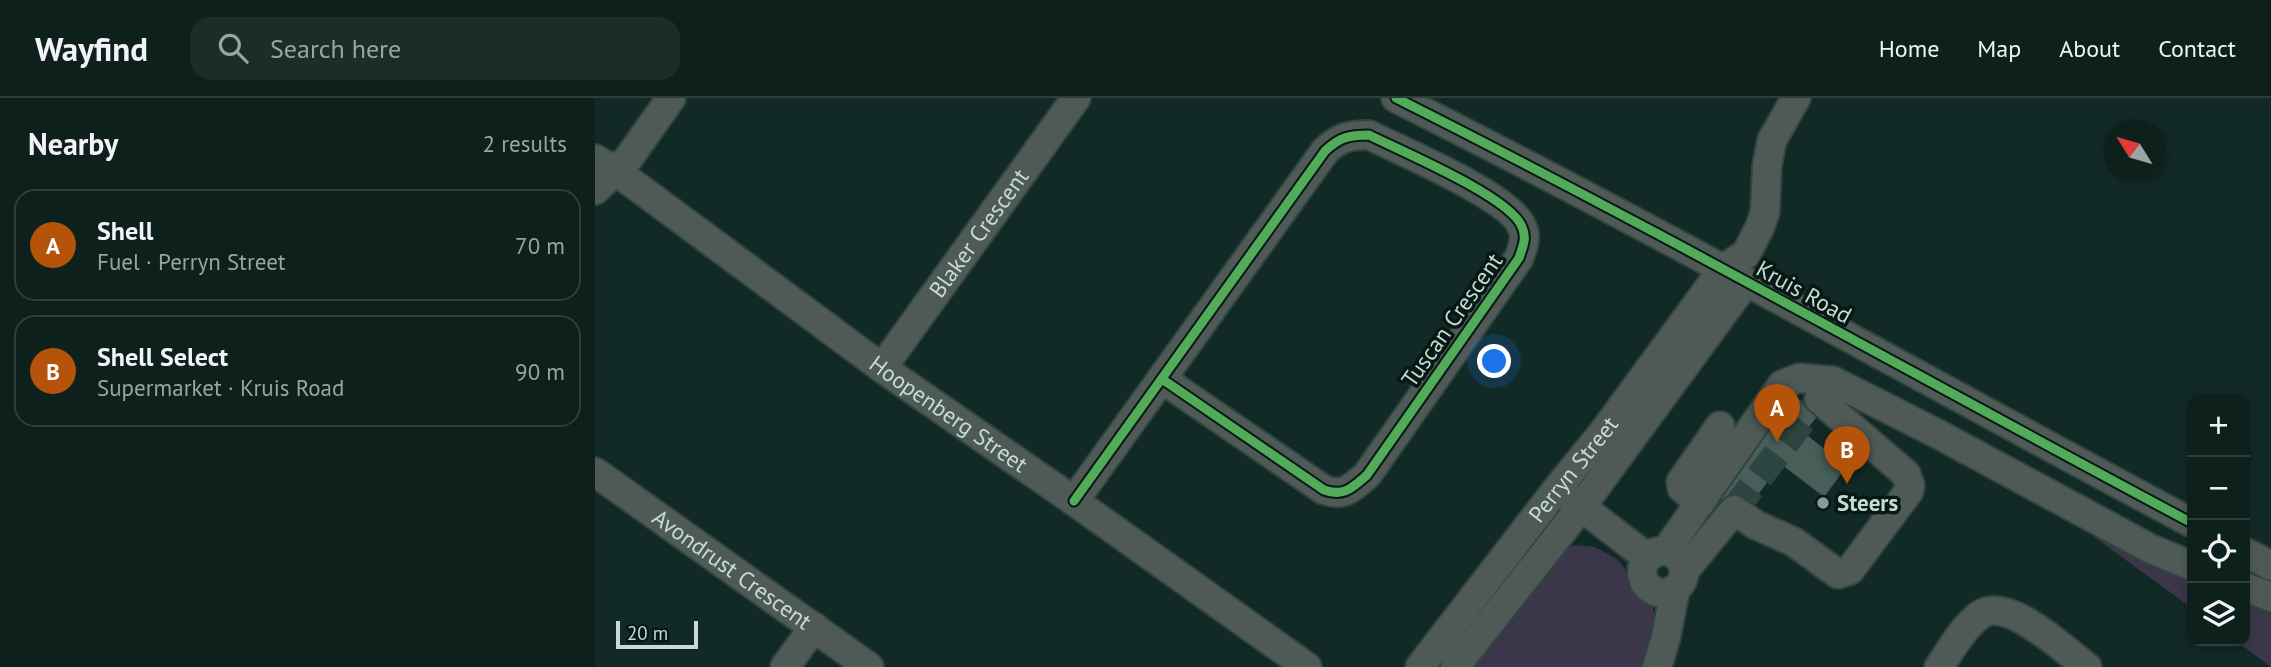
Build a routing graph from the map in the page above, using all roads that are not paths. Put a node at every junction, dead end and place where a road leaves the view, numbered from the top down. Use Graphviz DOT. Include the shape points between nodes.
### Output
graph roads {
  1 [pos="671,98"];
  2 [pos="1076,98"];
  3 [pos="1396,98"];
  4 [pos="1796,98"];
  5 [pos="605,165"];
  6 [pos="595,190"];
  7 [pos="1738,269"];
  8 [pos="882,368"];
  9 [pos="1162,379"];
  10 [pos="1821,396"];
  11 [pos="1720,426"];
  12 [pos="595,472"];
  13 [pos="1557,489"];
  14 [pos="1074,501"];
  15 [pos="1700,503"];
  16 [pos="1581,507"];
  17 [pos="2187,520"];
  18 [pos="2250,555"];
  19 [pos="2187,564"];
  20 [pos="2271,566"];
  21 [pos="1668,568"];
  22 [pos="2250,589"];
  23 [pos="2271,597"];
  24 [pos="814,627"];
  25 [pos="785,667"];
  26 [pos="869,667"];
  27 [pos="1307,667"];
  28 [pos="1420,667"];
  29 [pos="1455,667"];
  30 [pos="1657,667"];
  31 [pos="1939,667"];
  32 [pos="2087,667"];
  1 -- 5 [label="street" via="628,159"];
  2 -- 8 [label="street, Blaker Crescent"];
  3 -- 7 [label="street, Kruis Road"];
  4 -- 7 [label="street" via="1772,140 1765,212"];
  5 -- 6 [label="street"];
  5 -- 8 [label="street, Hoopenberg Street"];
  7 -- 13 [label="street, Perryn Street"];
  7 -- 16 [label="street, Perryn Street"];
  7 -- 17 [label="street, Kruis Road" via="2034,440"];
  8 -- 14 [label="street, Hoopenberg Street"];
  9 -- 9 [label="street, Tuscan Crescent" via="1325,150 1338,139 1369,135 1494,198 1522,224 1526,239 1519,258 1367,475 1346,491 1324,490"];
  9 -- 14 [label="street, Tuscan Crescent"];
  10 -- 15 [label="street" via="1799,378 1782,385"];
  10 -- 19 [label="street" via="1938,434"];
  10 -- 21 [label="street" via="1906,474 1910,485 1850,570 1838,574 1794,542 1734,510"];
  11 -- 15 [label="street" via="1681,482"];
  12 -- 24 [label="street, Avondrust Crescent"];
  13 -- 16 [label="street"];
  13 -- 28 [label="street, Perryn Street"];
  14 -- 27 [label="street, Hoopenberg Street"];
  15 -- 21 [label="street"];
  16 -- 21 [label="street"];
  16 -- 29 [label="street, Perryn Street"];
  18 -- 20 [label="street"];
  21 -- 30 [label="street" via="1666,637"];
  22 -- 23 [label="street"];
  24 -- 25 [label="street"];
  24 -- 26 [label="street, Avondrust Crescent"];
  31 -- 32 [label="street" via="1970,624 1992,609 2013,614"];
}
